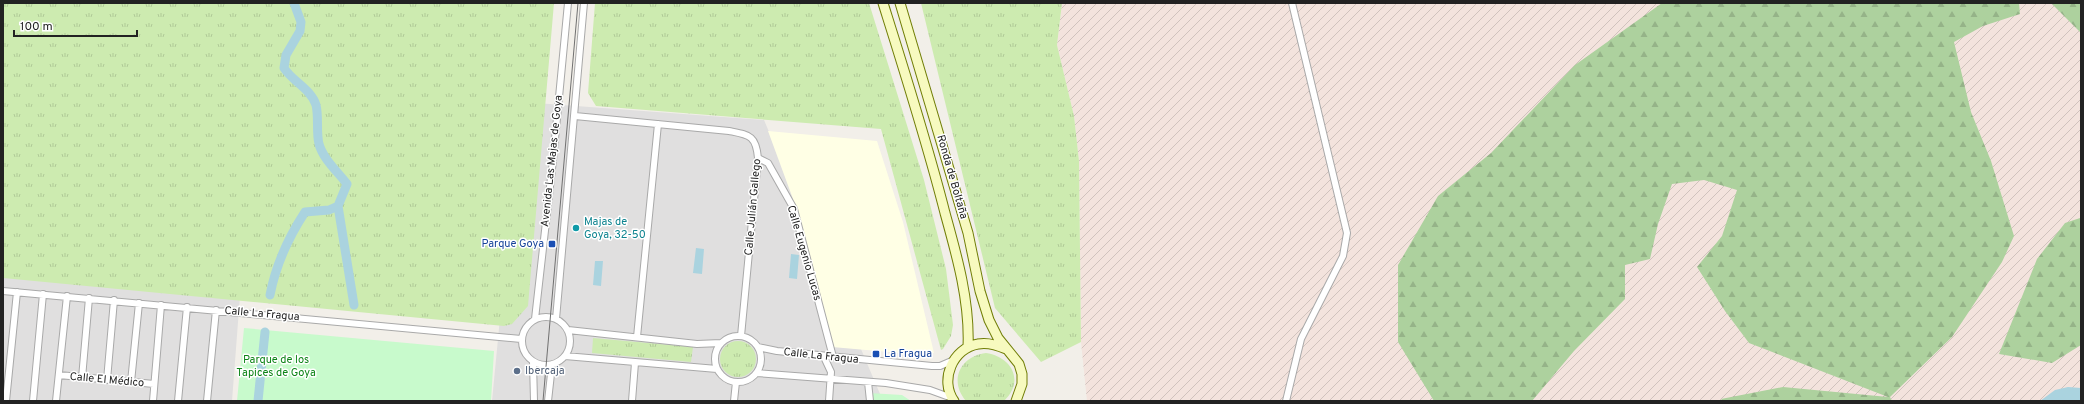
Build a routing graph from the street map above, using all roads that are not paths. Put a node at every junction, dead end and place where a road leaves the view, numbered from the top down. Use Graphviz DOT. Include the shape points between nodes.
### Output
graph roads {
  1 [pos="568,3"];
  2 [pos="584,3"];
  3 [pos="883,3"];
  4 [pos="900,3"];
  5 [pos="1292,3"];
  6 [pos="575,116"];
  7 [pos="658,124"];
  8 [pos="758,158"];
  9 [pos="3,291"];
  10 [pos="17,292"];
  11 [pos="43,294"];
  12 [pos="67,296"];
  13 [pos="89,298"];
  14 [pos="114,300"];
  15 [pos="139,303"];
  16 [pos="161,305"];
  17 [pos="187,307"];
  18 [pos="216,310"];
  19 [pos="535,319"];
  20 [pos="556,319"];
  21 [pos="568,330"];
  22 [pos="741,336"];
  23 [pos="637,337"];
  24 [pos="521,339"];
  25 [pos="721,343"];
  26 [pos="758,347"];
  27 [pos="968,347"];
  28 [pos="1006,349"];
  29 [pos="565,356"];
  30 [pos="824,357"];
  31 [pos="833,358"];
  32 [pos="954,360"];
  33 [pos="533,362"];
  34 [pos="635,363"];
  35 [pos="552,365"];
  36 [pos="717,369"];
  37 [pos="757,372"];
  38 [pos="59,375"];
  39 [pos="82,378"];
  40 [pos="831,379"];
  41 [pos="107,380"];
  42 [pos="131,382"];
  43 [pos="736,382"];
  44 [pos="868,382"];
  45 [pos="154,384"];
  46 [pos="953,400"];
  47 [pos="6,401"];
  48 [pos="33,401"];
  49 [pos="56,401"];
  50 [pos="153,401"];
  51 [pos="178,401"];
  52 [pos="207,401"];
  53 [pos="534,401"];
  54 [pos="548,401"];
  55 [pos="632,401"];
  56 [pos="734,401"];
  57 [pos="829,401"];
  58 [pos="870,401"];
  59 [pos="1016,401"];
  60 [pos="1286,401"];
  1 -- 19 [label="street, Avenida Las Majas de Goya"];
  2 -- 6 [label="street, Avenida Las Majas de Goya"];
  3 -- 27 [label="main road, Ronda de Boltaña" via="930,154 953,242 969,324"];
  4 -- 28 [label="main road, Ronda de Boltaña" via="968,233 980,292 992,327"];
  5 -- 60 [label="street" via="1347,233 1343,256 1301,339"];
  6 -- 7 [label="street, Calle Julián Gallego"];
  6 -- 20 [label="street, Avenida Las Majas de Goya"];
  7 -- 8 [label="street, Calle Julián Gallego" via="749,135 755,142"];
  7 -- 23 [label="street"];
  8 -- 22 [label="street, Calle Julián Gallego"];
  8 -- 31 [label="street, Calle Eugenio Lucas" via="768,163 794,209"];
  9 -- 10 [label="street, Calle La Fragua"];
  10 -- 11 [label="street, Calle La Fragua"];
  10 -- 47 [label="street"];
  11 -- 12 [label="street, Calle La Fragua"];
  11 -- 48 [label="street"];
  12 -- 13 [label="street, Calle La Fragua"];
  12 -- 38 [label="street"];
  13 -- 14 [label="street, Calle La Fragua"];
  13 -- 39 [label="street"];
  14 -- 15 [label="street, Calle La Fragua"];
  14 -- 41 [label="street"];
  15 -- 16 [label="street, Calle La Fragua"];
  15 -- 42 [label="street"];
  16 -- 17 [label="street, Calle La Fragua"];
  16 -- 45 [label="street"];
  17 -- 18 [label="street, Calle La Fragua"];
  17 -- 51 [label="street"];
  18 -- 24 [label="street, Calle La Fragua"];
  18 -- 52 [label="street"];
  19 -- 20 [label="street"];
  19 -- 24 [label="street" via="526,326"];
  20 -- 21 [label="street"];
  21 -- 23 [label="street"];
  21 -- 29 [label="street" via="570,343"];
  22 -- 25 [label="street" via="729,337"];
  22 -- 26 [label="street" via="752,340"];
  23 -- 25 [label="street" via="697,344"];
  24 -- 33 [label="street" via="525,354"];
  25 -- 36 [label="street" via="715,354"];
  26 -- 30 [label="street, Calle La Fragua"];
  26 -- 37 [label="street" via="762,361"];
  27 -- 28 [label="main road" via="987,343"];
  27 -- 32 [label="main road"];
  28 -- 59 [label="main road, Ronda de Boltaña" via="1013,356 1022,374 1022,384"];
  29 -- 34 [label="street"];
  29 -- 35 [label="street"];
  30 -- 31 [label="street, Calle La Fragua"];
  30 -- 40 [label="street" via="830,368"];
  31 -- 32 [label="street, Calle La Fragua" via="932,366 940,366"];
  32 -- 46 [label="main road" via="948,379"];
  33 -- 35 [label="street"];
  33 -- 53 [label="street"];
  34 -- 36 [label="street"];
  34 -- 55 [label="street"];
  35 -- 54 [label="street"];
  36 -- 43 [label="street" via="724,378"];
  37 -- 40 [label="street, Calle La Fragua"];
  37 -- 43 [label="street" via="749,380"];
  38 -- 39 [label="street, Calle El Médico"];
  38 -- 49 [label="street"];
  39 -- 41 [label="street, Calle El Médico"];
  40 -- 44 [label="street, Calle La Fragua"];
  40 -- 57 [label="street"];
  41 -- 42 [label="street, Calle El Médico"];
  42 -- 45 [label="street, Calle El Médico"];
  43 -- 56 [label="street"];
  44 -- 46 [label="street, Calle La Fragua" via="920,388"];
  44 -- 58 [label="street"];
  45 -- 50 [label="street"];
}
